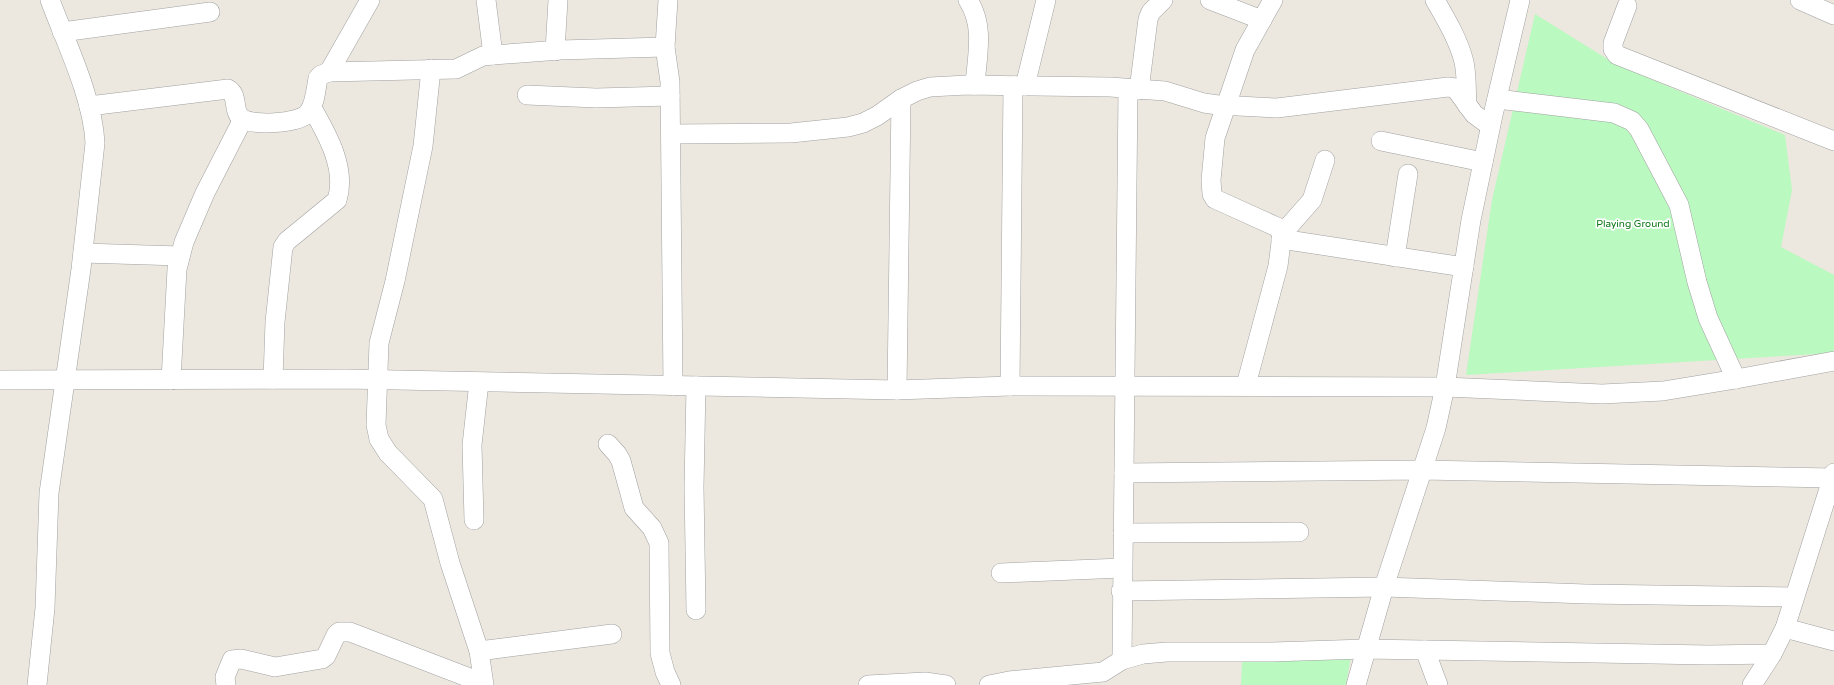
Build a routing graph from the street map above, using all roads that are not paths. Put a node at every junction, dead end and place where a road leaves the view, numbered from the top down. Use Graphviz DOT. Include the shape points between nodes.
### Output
graph roads {
  1 [pos="50,0"];
  2 [pos="370,0"];
  3 [pos="486,0"];
  4 [pos="558,0"];
  5 [pos="668,0"];
  6 [pos="968,0"];
  7 [pos="1046,0"];
  8 [pos="1163,0"];
  9 [pos="1210,0"];
  10 [pos="1273,0"];
  11 [pos="1435,0"];
  12 [pos="1520,0"];
  13 [pos="1800,0"];
  14 [pos="1627,6"];
  15 [pos="210,12"];
  16 [pos="1834,15"];
  17 [pos="1262,20"];
  18 [pos="62,32"];
  19 [pos="665,47"];
  20 [pos="555,51"];
  21 [pos="493,55"];
  22 [pos="431,70"];
  23 [pos="329,72"];
  24 [pos="975,85"];
  25 [pos="1019,86"];
  26 [pos="1133,89"];
  27 [pos="527,95"];
  28 [pos="670,96"];
  29 [pos="901,99"];
  30 [pos="1496,99"];
  31 [pos="1467,105"];
  32 [pos="89,106"];
  33 [pos="1226,106"];
  34 [pos="312,108"];
  35 [pos="243,119"];
  36 [pos="1490,126"];
  37 [pos="671,134"];
  38 [pos="1381,141"];
  39 [pos="1834,141"];
  40 [pos="1325,160"];
  41 [pos="1483,162"];
  42 [pos="1408,174"];
  43 [pos="1282,237"];
  44 [pos="83,253"];
  45 [pos="180,256"];
  46 [pos="1395,257"];
  47 [pos="1464,267"];
  48 [pos="1834,361"];
  49 [pos="272,379"];
  50 [pos="1736,379"];
  51 [pos="0,380"];
  52 [pos="65,380"];
  53 [pos="171,380"];
  54 [pos="378,380"];
  55 [pos="480,382"];
  56 [pos="1246,385"];
  57 [pos="673,386"];
  58 [pos="696,386"];
  59 [pos="1010,386"];
  60 [pos="1126,386"];
  61 [pos="1445,387"];
  62 [pos="897,390"];
  63 [pos="608,444"];
  64 [pos="1422,470"];
  65 [pos="1124,473"];
  66 [pos="1833,476"];
  67 [pos="474,520"];
  68 [pos="1299,532"];
  69 [pos="1123,533"];
  70 [pos="1122,568"];
  71 [pos="1001,573"];
  72 [pos="1384,587"];
  73 [pos="1121,591"];
  74 [pos="1794,597"];
  75 [pos="696,610"];
  76 [pos="1785,628"];
  77 [pos="612,634"];
  78 [pos="1834,641"];
  79 [pos="1365,649"];
  80 [pos="1425,650"];
  81 [pos="479,651"];
  82 [pos="1772,654"];
  83 [pos="1122,660"];
  84 [pos="1100,679"];
  85 [pos="484,684"];
  86 [pos="38,685"];
  87 [pos="226,685"];
  88 [pos="671,685"];
  89 [pos="868,685"];
  90 [pos="946,685"];
  91 [pos="989,685"];
  92 [pos="1356,685"];
  93 [pos="1438,685"];
  94 [pos="1752,685"];
  1 -- 18 [label="street"];
  2 -- 23 [label="street"];
  3 -- 21 [label="street"];
  4 -- 20 [label="street"];
  5 -- 19 [label="street"];
  6 -- 24 [label="street" via="979,28"];
  7 -- 25 [label="street"];
  8 -- 26 [label="street" via="1148,19"];
  9 -- 17 [label="street"];
  10 -- 17 [label="street"];
  11 -- 31 [label="street" via="1464,62"];
  12 -- 30 [label="street"];
  13 -- 16 [label="street"];
  14 -- 39 [label="street" via="1613,43 1617,55"];
  15 -- 18 [label="street"];
  17 -- 33 [label="street" via="1245,50"];
  18 -- 32 [label="street"];
  19 -- 20 [label="street"];
  19 -- 28 [label="street"];
  20 -- 21 [label="street"];
  21 -- 22 [label="street" via="483,56 456,69"];
  22 -- 23 [label="street"];
  22 -- 54 [label="street" via="423,146 379,344"];
  23 -- 34 [label="street" via="318,78"];
  24 -- 25 [label="street"];
  24 -- 29 [label="street" via="930,87"];
  25 -- 26 [label="street"];
  25 -- 59 [label="street"];
  26 -- 33 [label="street" via="1165,91 1204,103"];
  26 -- 60 [label="street"];
  27 -- 28 [label="street" via="596,98"];
  28 -- 37 [label="street"];
  29 -- 37 [label="street" via="863,123 829,130 791,133"];
  29 -- 62 [label="street"];
  30 -- 36 [label="street"];
  30 -- 50 [label="street" via="1614,113 1632,121 1639,129 1679,205 1708,318"];
  31 -- 33 [label="street" via="1454,88 1448,87 1277,108"];
  31 -- 36 [label="street"];
  32 -- 35 [label="street" via="228,89 232,91 239,116"];
  32 -- 44 [label="street" via="95,143"];
  33 -- 43 [label="street" via="1215,138 1212,194 1222,203 1277,227"];
  34 -- 35 [label="street" via="304,117 288,122 255,122"];
  34 -- 49 [label="street" via="324,128 336,160 340,193 338,200 283,247"];
  35 -- 45 [label="street" via="205,193"];
  36 -- 41 [label="street"];
  37 -- 57 [label="street"];
  38 -- 41 [label="street"];
  40 -- 43 [label="street" via="1312,200"];
  41 -- 47 [label="street"];
  42 -- 46 [label="street"];
  43 -- 46 [label="street"];
  43 -- 56 [label="street" via="1278,266"];
  44 -- 45 [label="street"];
  44 -- 52 [label="street"];
  45 -- 53 [label="street" via="177,269"];
  46 -- 47 [label="street"];
  47 -- 61 [label="street"];
  48 -- 50 [label="street"];
  49 -- 53 [label="street"];
  49 -- 54 [label="street"];
  50 -- 61 [label="street" via="1663,391 1602,394"];
  51 -- 52 [label="street"];
  52 -- 53 [label="street"];
  52 -- 86 [label="street" via="49,493 46,608"];
  54 -- 55 [label="street"];
  54 -- 81 [label="street" via="376,425 379,439 388,453 433,499"];
  55 -- 57 [label="street"];
  55 -- 67 [label="street" via="472,445"];
  56 -- 60 [label="street"];
  56 -- 61 [label="street"];
  57 -- 58 [label="street"];
  58 -- 62 [label="street"];
  58 -- 75 [label="street"];
  59 -- 60 [label="street"];
  59 -- 62 [label="street"];
  60 -- 65 [label="street"];
  61 -- 64 [label="street" via="1436,428"];
  63 -- 88 [label="street" via="621,461 634,508 657,535 660,653"];
  64 -- 65 [label="street"];
  64 -- 66 [label="street"];
  64 -- 72 [label="street"];
  65 -- 69 [label="street"];
  66 -- 74 [label="street"];
  68 -- 69 [label="street"];
  69 -- 70 [label="street"];
  70 -- 71 [label="street"];
  70 -- 73 [label="street"];
  72 -- 73 [label="street"];
  72 -- 74 [label="street" via="1586,594"];
  72 -- 79 [label="street"];
  73 -- 83 [label="street"];
  74 -- 76 [label="street"];
  76 -- 78 [label="street"];
  76 -- 82 [label="street"];
  77 -- 81 [label="street"];
  79 -- 80 [label="street"];
  79 -- 83 [label="street" via="1167,652 1143,654"];
  79 -- 92 [label="street"];
  80 -- 82 [label="street"];
  80 -- 93 [label="street"];
  81 -- 85 [label="street"];
  82 -- 94 [label="street"];
  83 -- 84 [label="street"];
  84 -- 91 [label="street" via="1010,681"];
  85 -- 87 [label="street" via="344,631 336,635 322,659 275,667 241,659 232,660 225,677"];
  89 -- 90 [label="street" via="925,682"];
}
